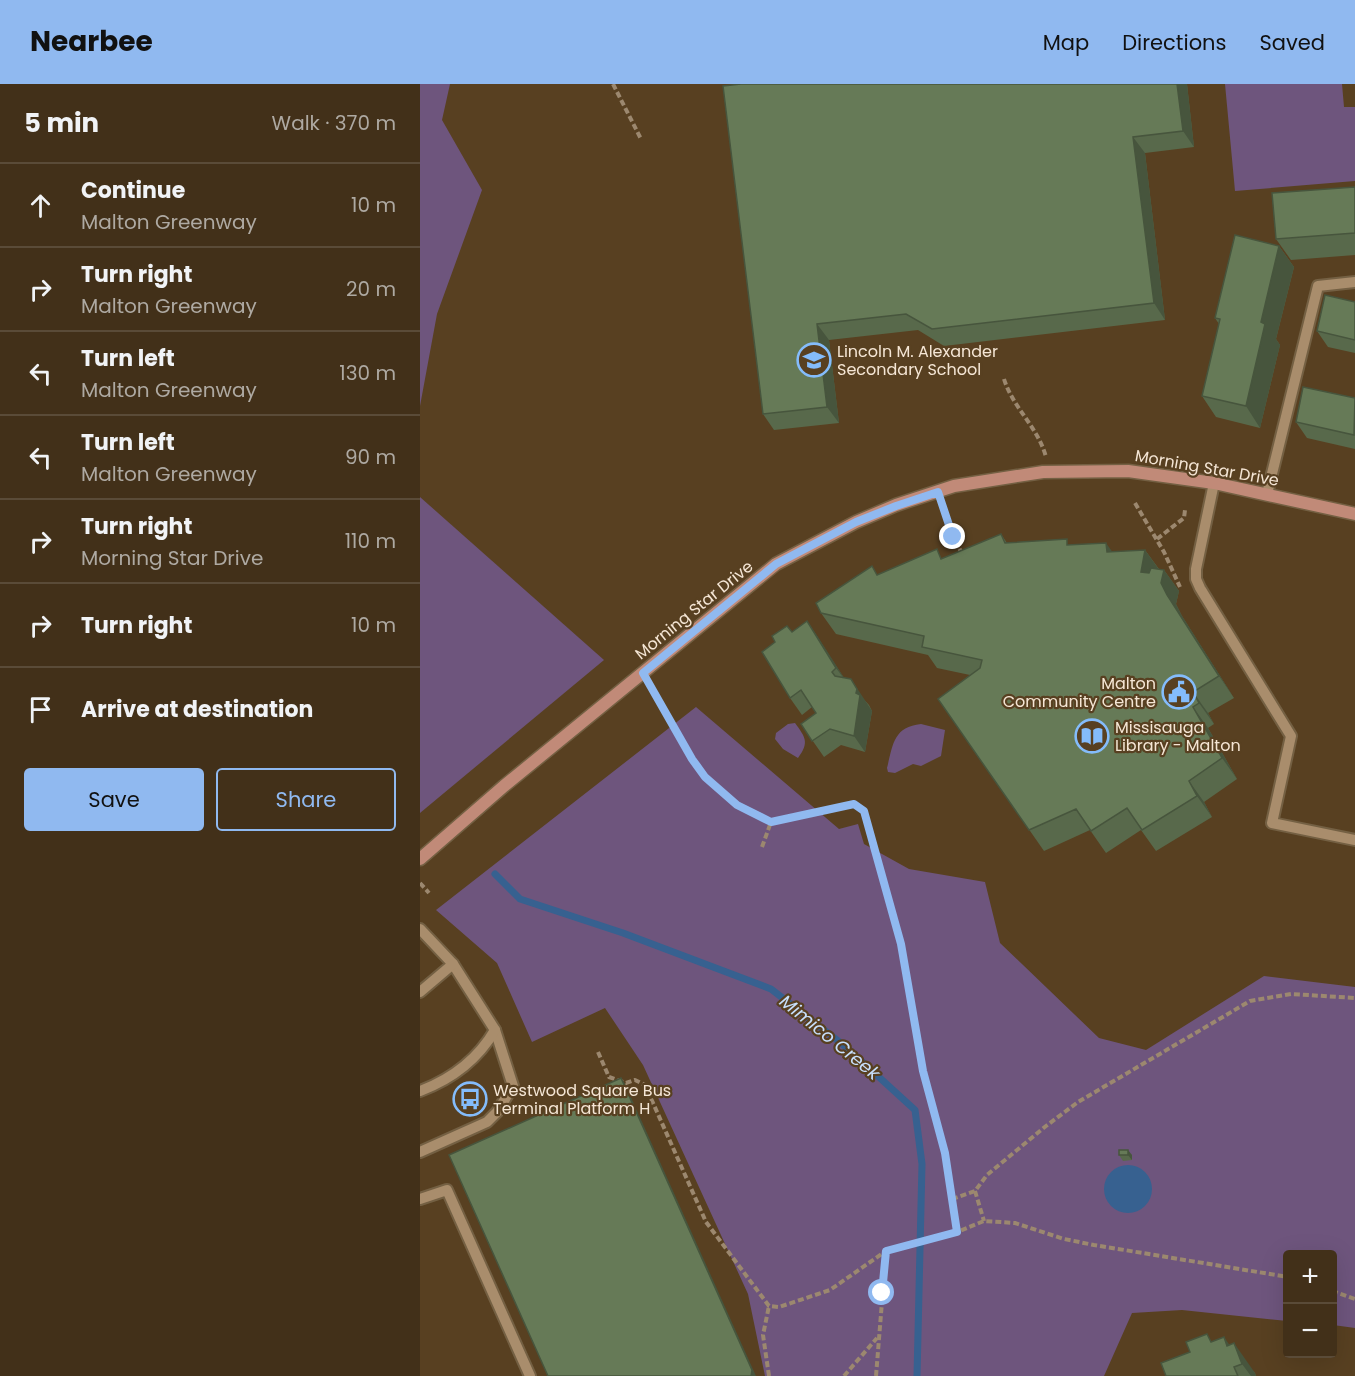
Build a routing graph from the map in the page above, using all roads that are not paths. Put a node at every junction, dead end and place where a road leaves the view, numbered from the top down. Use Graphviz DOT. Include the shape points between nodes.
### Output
graph roads {
  1 [pos="1355,282"];
  2 [pos="1214,483"];
  3 [pos="1267,494"];
  4 [pos="1355,514"];
  5 [pos="1355,840"];
  6 [pos="420,859"];
  7 [pos="420,930"];
  8 [pos="453,964"];
  9 [pos="420,992"];
  10 [pos="495,1030"];
  11 [pos="420,1091"];
  12 [pos="420,1152"];
  13 [pos="420,1199"];
  14 [pos="530,1376"];
  1 -- 3 [label="lane" via="1318,286"];
  2 -- 3 [label="street, Morning Star Drive"];
  2 -- 5 [label="lane" via="1196,579 1291,736 1272,823"];
  2 -- 6 [label="street, Morning Star Drive" via="1128,471 1050,472 954,486 856,522 776,564"];
  3 -- 4 [label="street, Morning Star Drive"];
  7 -- 8 [label="lane"];
  8 -- 9 [label="lane"];
  8 -- 10 [label="lane"];
  10 -- 11 [label="lane" via="485,1048 466,1066"];
  10 -- 12 [label="lane" via="513,1086 487,1122"];
  13 -- 14 [label="lane" via="447,1190"];
}
